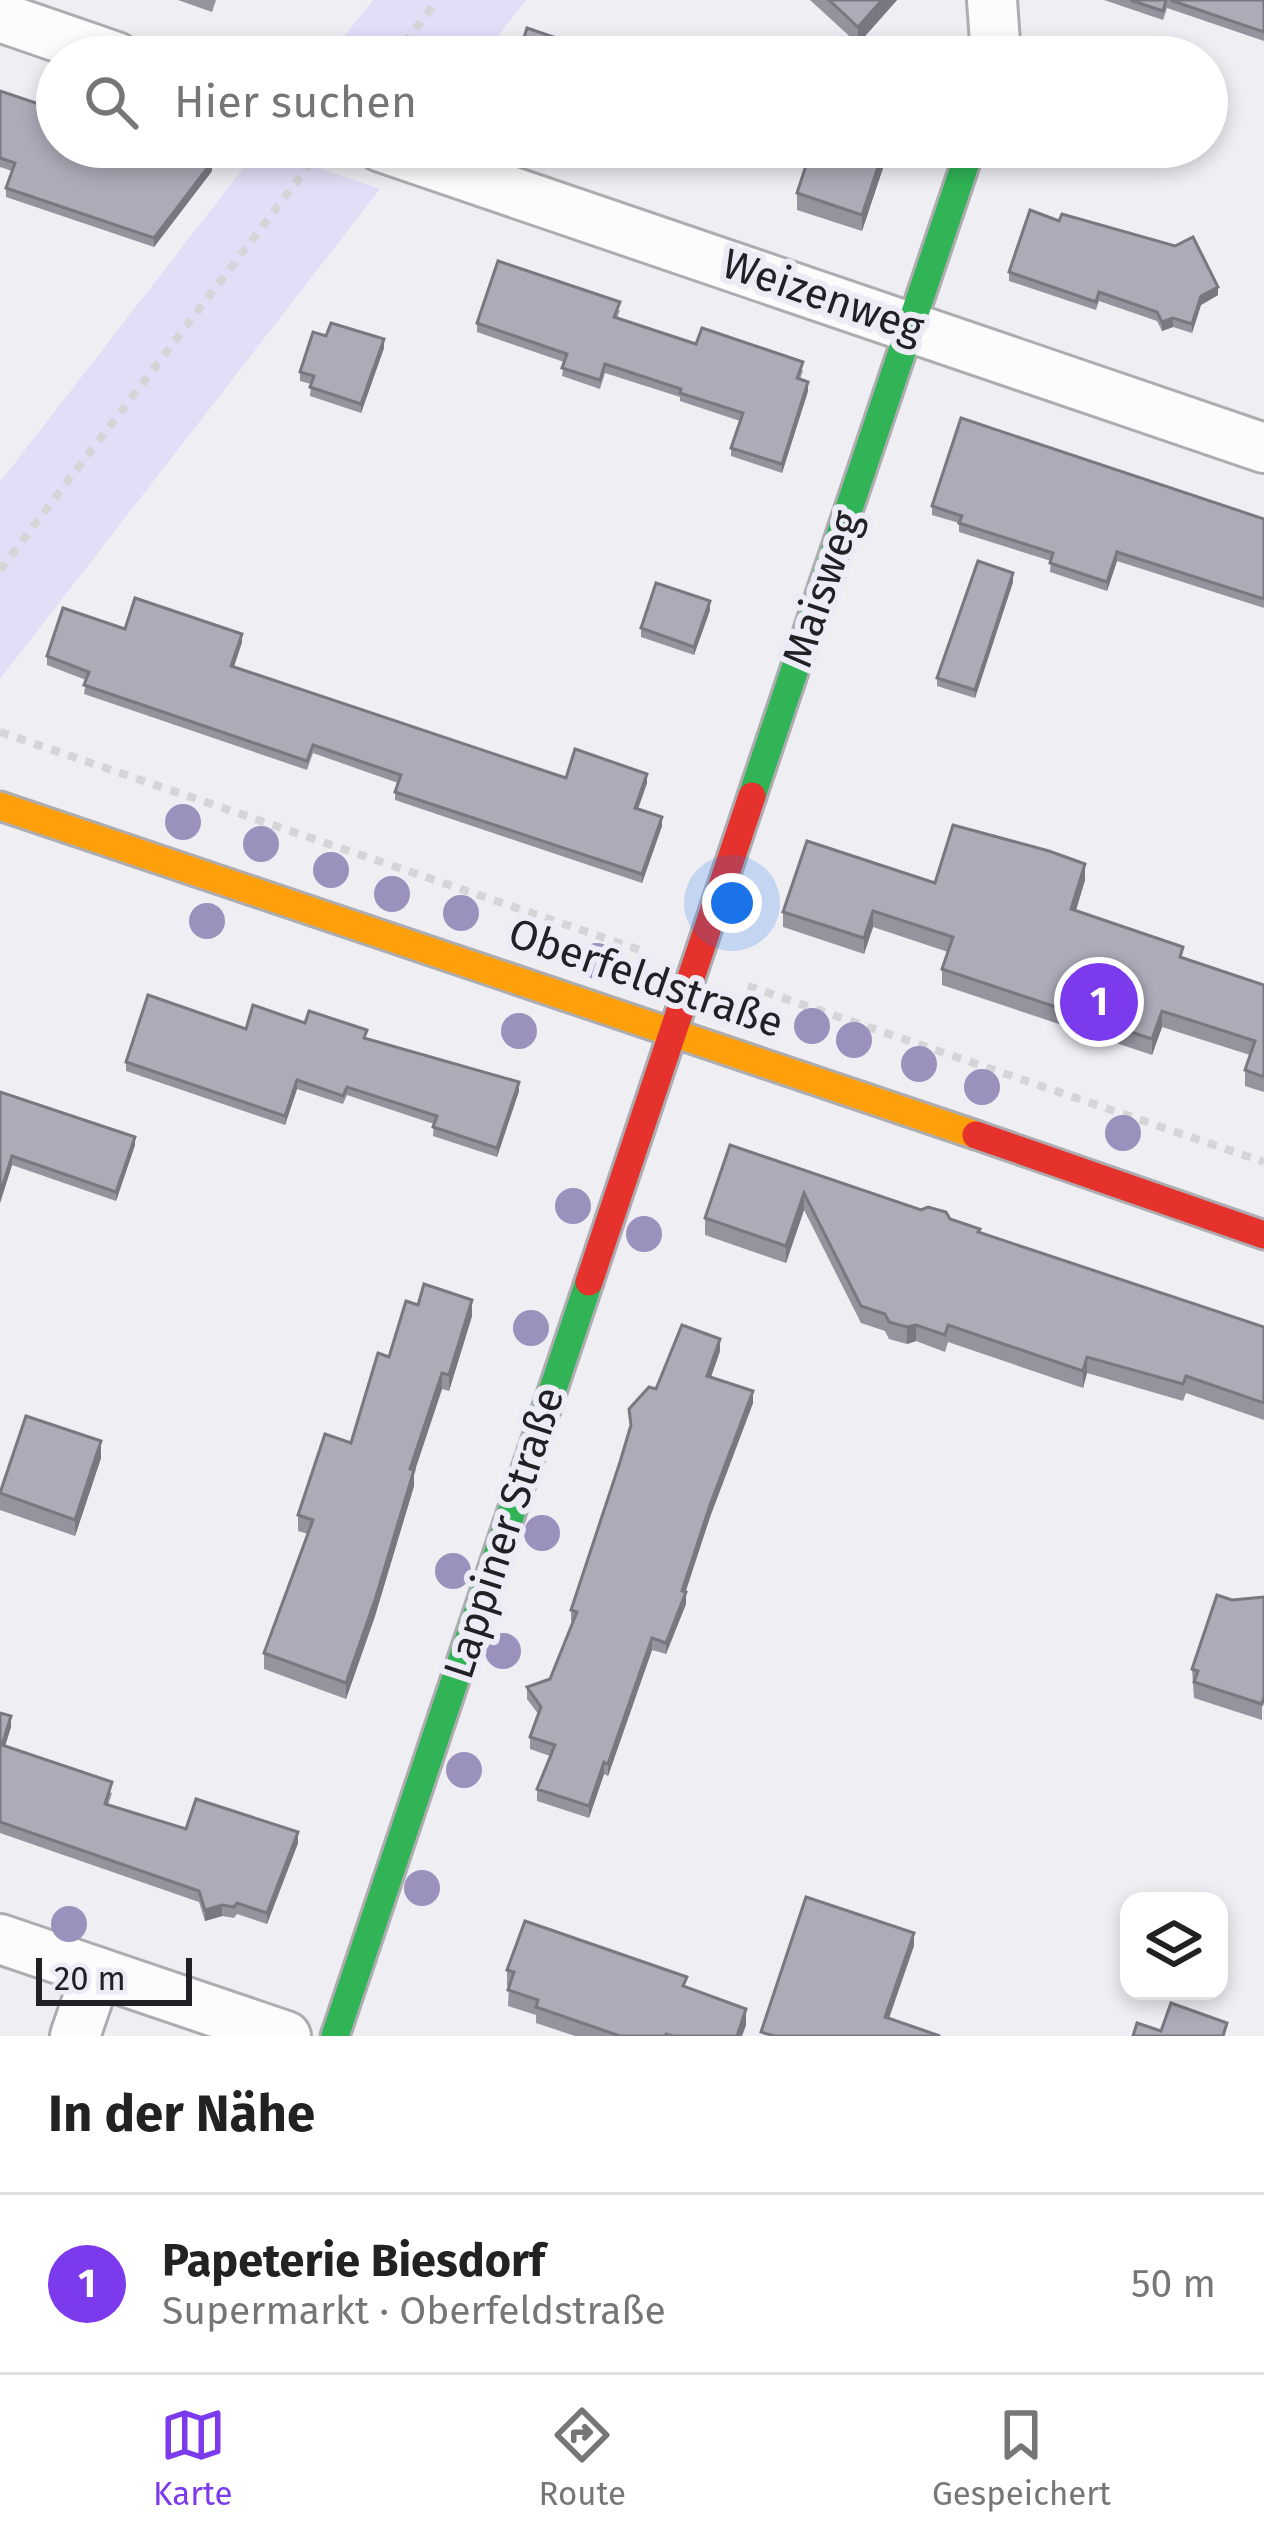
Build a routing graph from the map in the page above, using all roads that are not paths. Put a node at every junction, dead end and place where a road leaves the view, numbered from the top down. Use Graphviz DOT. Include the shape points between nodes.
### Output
graph roads {
  1 [pos="992,0"];
  2 [pos="0,17"];
  3 [pos="55,36"];
  4 [pos="995,36"];
  5 [pos="444,168"];
  6 [pos="964,168"];
  7 [pos="911,326"];
  8 [pos="1264,448"];
  9 [pos="0,806"];
  10 [pos="672,1030"];
  11 [pos="1264,1235"];
  12 [pos="0,1939"];
  13 [pos="97,1972"];
  14 [pos="75,2036"];
  15 [pos="286,2036"];
  16 [pos="335,2036"];
  1 -- 4 [label="street"];
  2 -- 3 [label="street"];
  5 -- 7 [label="street, Weizenweg"];
  6 -- 7 [label="street, Maisweg"];
  7 -- 8 [label="street, Weizenweg"];
  7 -- 10 [label="street, Maisweg"];
  9 -- 10 [label="street, Oberfeldstraße"];
  10 -- 11 [label="street, Oberfeldstraße"];
  10 -- 16 [label="street, Lappiner Straße"];
  12 -- 13 [label="street"];
  13 -- 14 [label="street"];
  13 -- 15 [label="street"];
}
